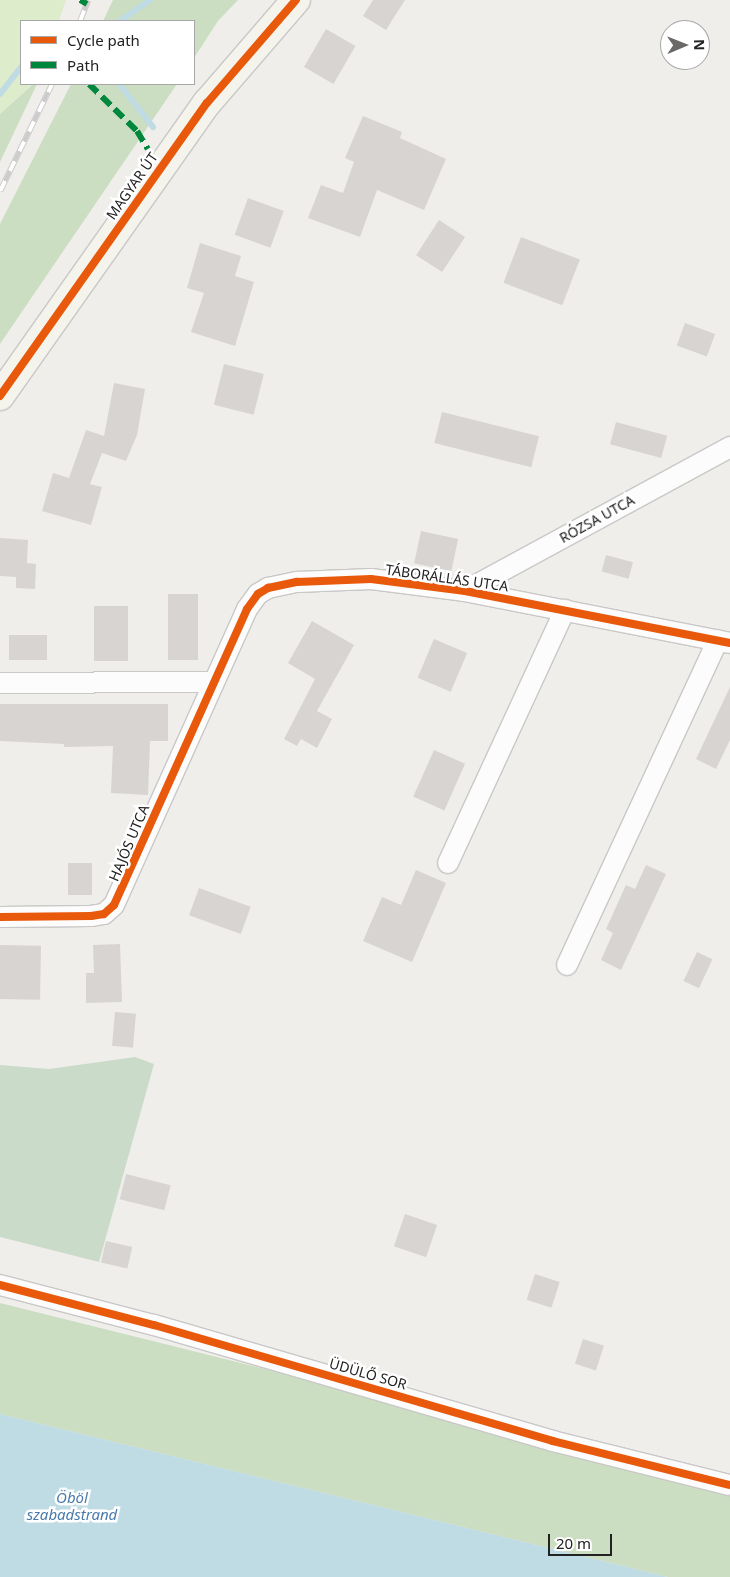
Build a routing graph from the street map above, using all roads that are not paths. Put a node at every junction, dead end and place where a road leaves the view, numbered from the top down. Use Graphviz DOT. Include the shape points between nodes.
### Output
graph roads {
  1 [pos="296,0"];
  2 [pos="0,396"];
  3 [pos="730,447"];
  4 [pos="465,592"];
  5 [pos="566,610"];
  6 [pos="724,642"];
  7 [pos="212,682"];
  8 [pos="0,683"];
  9 [pos="448,863"];
  10 [pos="0,916"];
  11 [pos="568,965"];
  12 [pos="0,1285"];
  13 [pos="730,1485"];
  1 -- 2 [label="street, MAGYAR ÚT" via="207,103"];
  3 -- 4 [label="street, RÓZSA UTCA"];
  4 -- 5 [label="street, TÁBORÁLLÁS UTCA"];
  4 -- 7 [label="street, TÁBORÁLLÁS UTCA" via="371,579 296,582 268,588 258,594 247,609"];
  5 -- 6 [label="street, TÁBORÁLLÁS UTCA"];
  5 -- 9 [label="street"];
  6 -- 11 [label="street"];
  7 -- 8 [label="street"];
  7 -- 10 [label="street, HAJÓS UTCA" via="114,905 104,914 90,916"];
  12 -- 13 [label="street, ÜDÜLŐ SOR" via="552,1441"];
}
